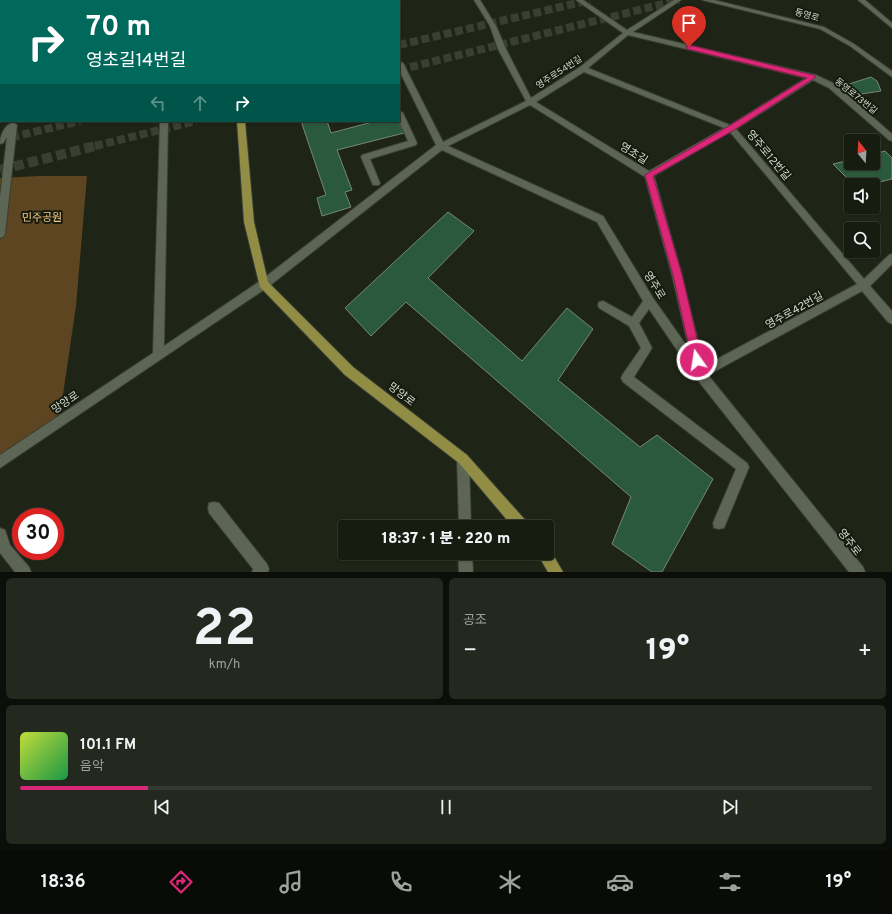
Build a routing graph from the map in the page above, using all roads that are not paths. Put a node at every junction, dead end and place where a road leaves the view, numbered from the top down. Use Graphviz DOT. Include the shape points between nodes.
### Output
graph roads {
  1 [pos="477,0"];
  2 [pos="579,0"];
  3 [pos="678,0"];
  4 [pos="705,0"];
  5 [pos="744,0"];
  6 [pos="861,0"];
  7 [pos="733,7"];
  8 [pos="892,26"];
  9 [pos="627,33"];
  10 [pos="400,65"];
  11 [pos="583,69"];
  12 [pos="892,75"];
  13 [pos="813,77"];
  14 [pos="530,102"];
  15 [pos="400,115"];
  16 [pos="164,122"];
  17 [pos="241,122"];
  18 [pos="14,123"];
  19 [pos="731,128"];
  20 [pos="892,138"];
  21 [pos="0,141"];
  22 [pos="441,146"];
  23 [pos="649,175"];
  24 [pos="376,183"];
  25 [pos="0,234"];
  26 [pos="892,258"];
  27 [pos="264,284"];
  28 [pos="864,285"];
  29 [pos="650,301"];
  30 [pos="603,305"];
  31 [pos="892,319"];
  32 [pos="632,323"];
  33 [pos="158,355"];
  34 [pos="700,374"];
  35 [pos="463,459"];
  36 [pos="0,462"];
  37 [pos="214,508"];
  38 [pos="465,520"];
  39 [pos="516,520"];
  40 [pos="719,524"];
  41 [pos="0,535"];
  42 [pos="465,560"];
  43 [pos="548,560"];
  44 [pos="24,572"];
  45 [pos="259,572"];
  46 [pos="466,572"];
  47 [pos="556,572"];
  48 [pos="858,572"];
  1 -- 14 [label="street" via="493,26"];
  2 -- 9 [label="street, 동영로73번길"];
  3 -- 9 [label="street, 영주로54번길"];
  4 -- 7 [label="street, 동영로"];
  5 -- 7 [label="street"];
  6 -- 8 [label="street"];
  7 -- 12 [label="street, 동영로" via="822,28 852,45"];
  9 -- 11 [label="street, 영주로54번길"];
  9 -- 13 [label="street, 동영로73번길"];
  10 -- 22 [label="street"];
  11 -- 14 [label="street, 영주로54번길"];
  11 -- 19 [label="street, 영주로12번길"];
  13 -- 19 [label="street"];
  13 -- 20 [label="street, 동영로73번길" via="832,86"];
  14 -- 22 [label="street, 영주로54번길"];
  14 -- 23 [label="street, 영초길"];
  15 -- 24 [label="street" via="413,143 364,157"];
  16 -- 33 [label="street"];
  17 -- 27 [label="main road" via="249,222"];
  18 -- 21 [label="street"];
  18 -- 25 [label="street"];
  19 -- 23 [label="street"];
  19 -- 28 [label="street, 영주로12번길"];
  22 -- 27 [label="street, 영주로54번길"];
  22 -- 29 [label="street, 영주로" via="600,219"];
  23 -- 34 [label="street, 영초길" via="677,275"];
  26 -- 28 [label="street, 영주로42번길"];
  27 -- 33 [label="street, 망양로"];
  27 -- 35 [label="main road, 망양로" via="349,371"];
  28 -- 31 [label="street, 영주로12번길"];
  28 -- 34 [label="street, 영주로42번길"];
  29 -- 32 [label="street"];
  29 -- 34 [label="street, 영주로"];
  30 -- 32 [label="street"];
  32 -- 40 [label="street" via="647,348 627,378 742,467"];
  33 -- 36 [label="street, 망양로"];
  34 -- 48 [label="street, 영주로"];
  35 -- 38 [label="street"];
  35 -- 39 [label="main road, 망양로"];
  37 -- 45 [label="street" via="262,569"];
  41 -- 44 [label="street" via="5,548"];
  42 -- 46 [label="street"];
  43 -- 47 [label="main road"];
}
